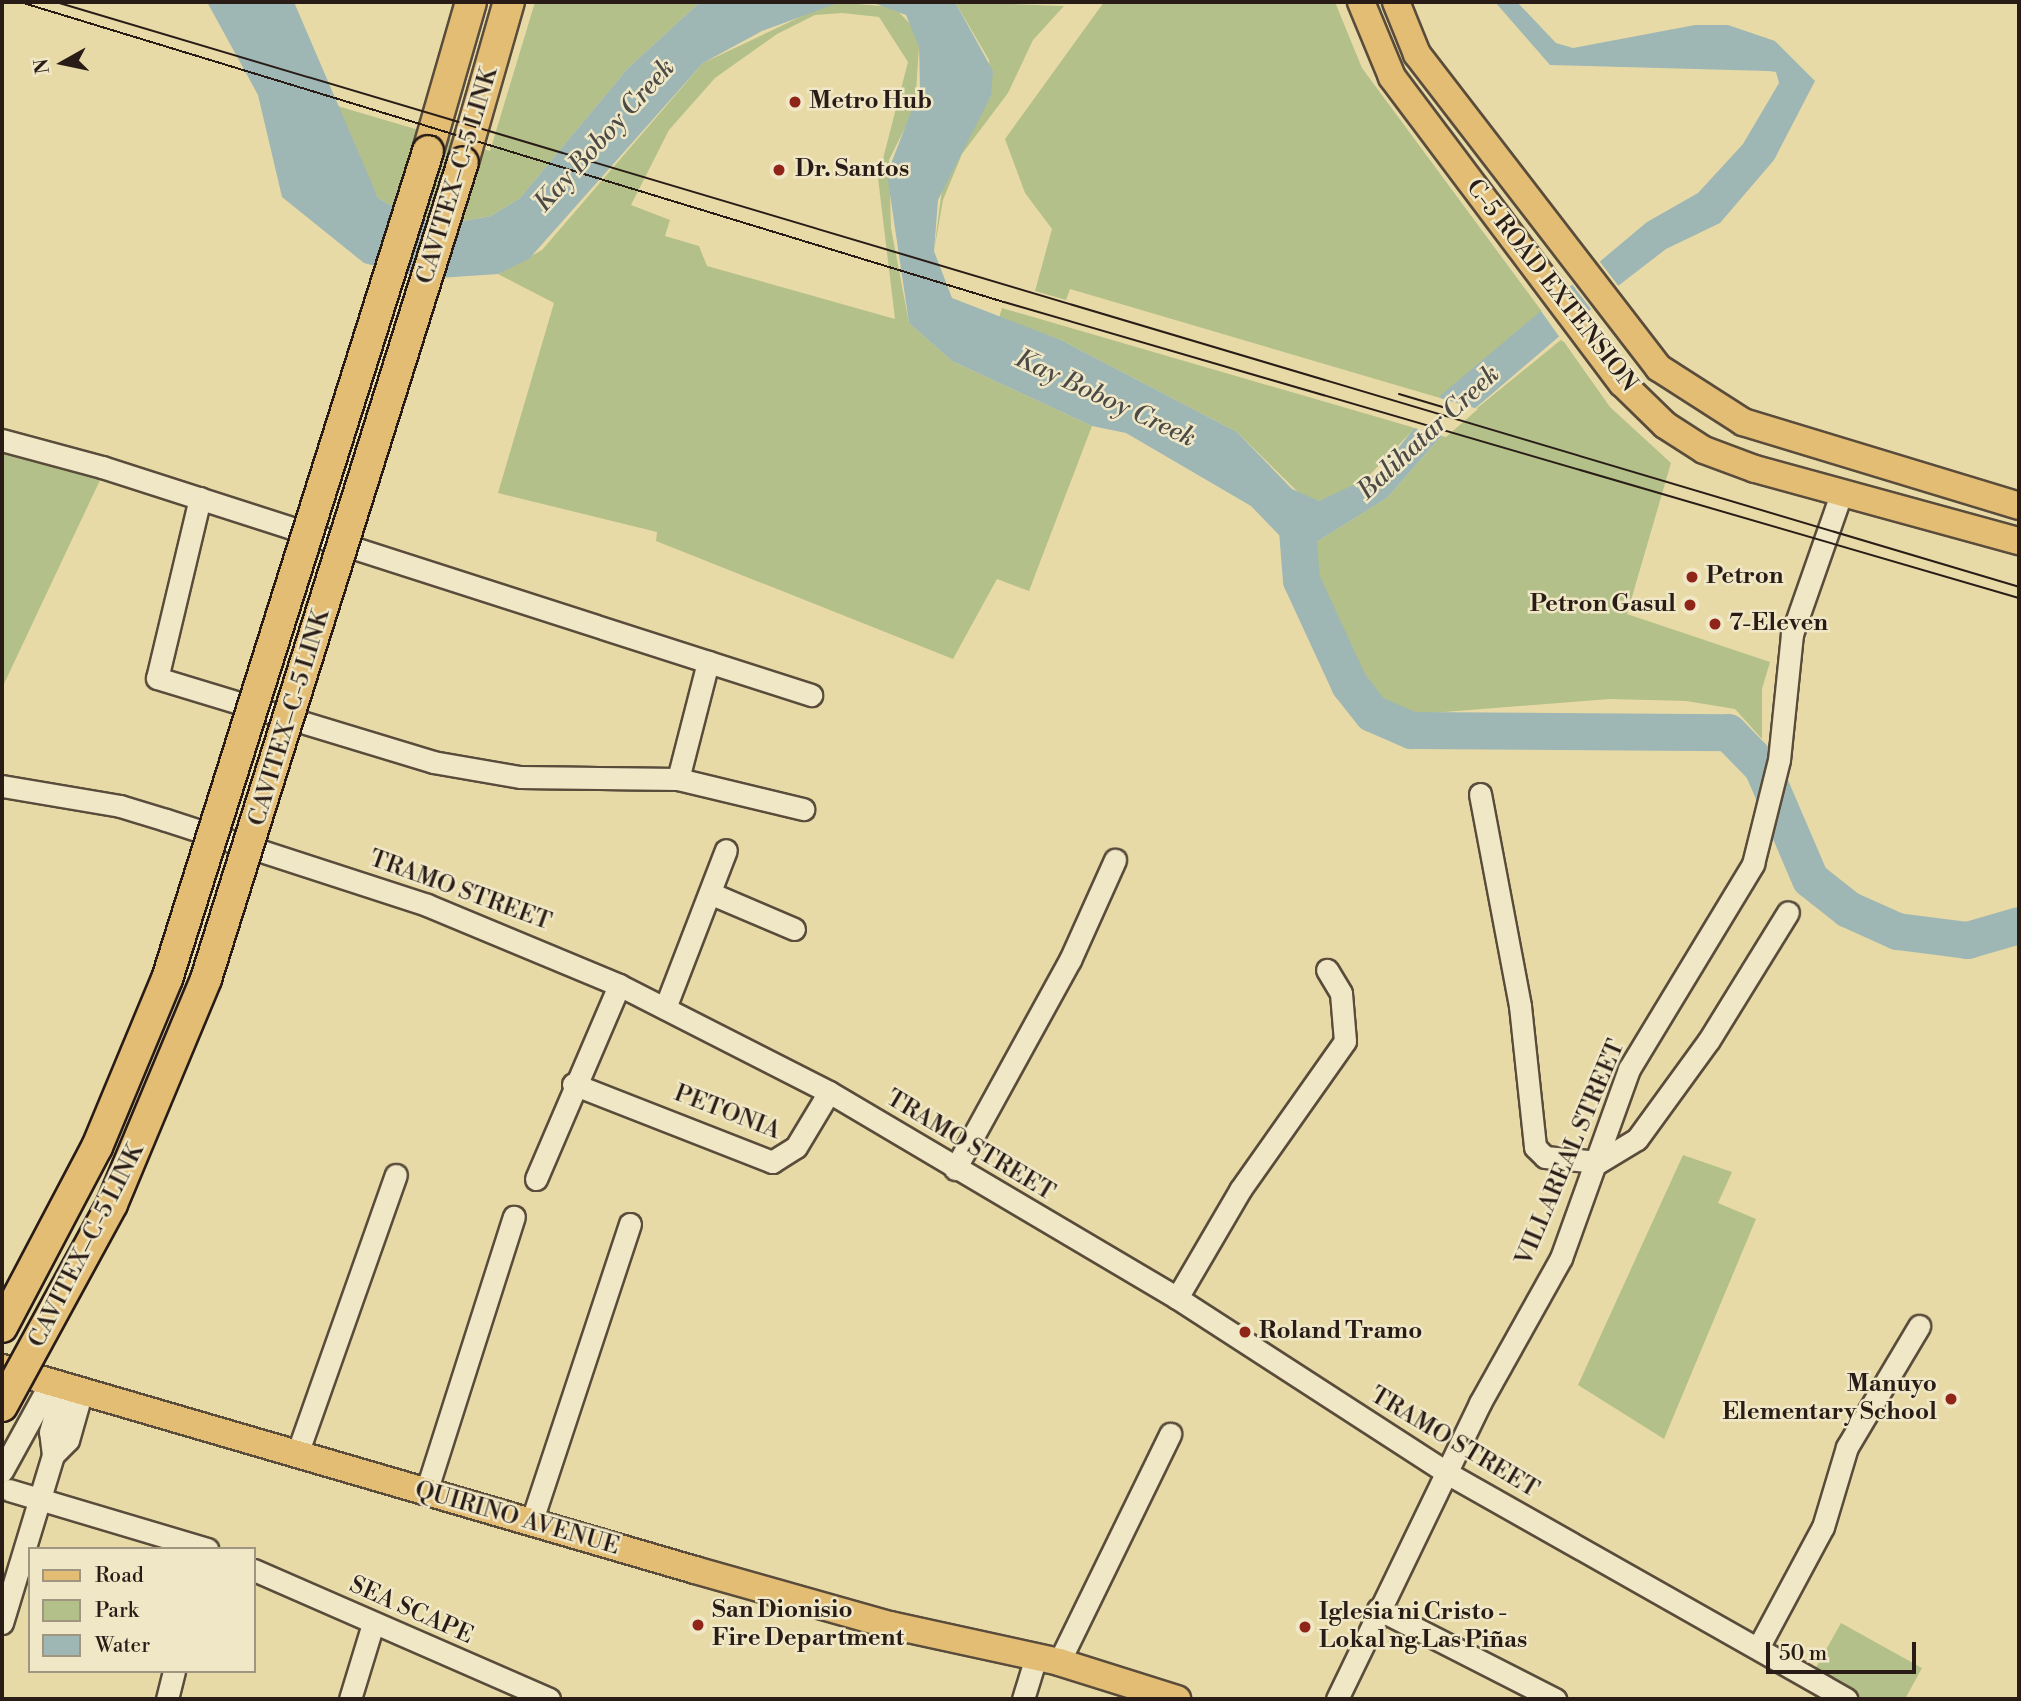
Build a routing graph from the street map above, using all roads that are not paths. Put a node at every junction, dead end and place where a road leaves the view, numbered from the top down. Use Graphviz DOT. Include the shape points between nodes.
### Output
graph roads {
  1 [pos="471,2"];
  2 [pos="509,2"];
  3 [pos="1360,2"];
  4 [pos="1396,2"];
  5 [pos="2,440"];
  6 [pos="1841,494"];
  7 [pos="200,498"];
  8 [pos="2019,506"];
  9 [pos="2019,541"];
  10 [pos="708,662"];
  11 [pos="811,695"];
  12 [pos="678,779"];
  13 [pos="2,786"];
  14 [pos="1480,794"];
  15 [pos="803,809"];
  16 [pos="726,850"];
  17 [pos="1115,860"];
  18 [pos="712,894"];
  19 [pos="1788,912"];
  20 [pos="794,929"];
  21 [pos="1327,970"];
  22 [pos="619,985"];
  23 [pos="665,1008"];
  24 [pos="573,1084"];
  25 [pos="829,1092"];
  26 [pos="1599,1162"];
  27 [pos="955,1169"];
  28 [pos="396,1175"];
  29 [pos="536,1179"];
  30 [pos="514,1217"];
  31 [pos="630,1224"];
  32 [pos="1177,1298"];
  33 [pos="1919,1326"];
  34 [pos="2,1327"];
  35 [pos="2,1368"];
  36 [pos="65,1386"];
  37 [pos="2,1406"];
  38 [pos="1170,1434"];
  39 [pos="297,1454"];
  40 [pos="1447,1473"];
  41 [pos="6,1480"];
  42 [pos="426,1492"];
  43 [pos="41,1498"];
  44 [pos="531,1523"];
  45 [pos="200,1547"];
  46 [pos="256,1571"];
  47 [pos="1378,1609"];
  48 [pos="2,1623"];
  49 [pos="373,1624"];
  50 [pos="1758,1648"];
  51 [pos="1048,1660"];
  52 [pos="174,1673"];
  53 [pos="167,1699"];
  54 [pos="350,1699"];
  55 [pos="547,1699"];
  56 [pos="1023,1699"];
  57 [pos="1177,1699"];
  58 [pos="1337,1699"];
  59 [pos="1555,1699"];
  60 [pos="1846,1699"];
  1 -- 34 [label="highway, CAVITEX–C-5 LINK, bridge" via="167,979 97,1147"];
  2 -- 37 [label="highway, CAVITEX–C-5 LINK, bridge" via="206,979 112,1204"];
  3 -- 6 [label="main road, C-5 ROAD EXTENSION" via="1392,77 1622,383 1704,450"];
  4 -- 8 [label="main road, C-5 ROAD EXTENSION" via="1417,54 1658,368 1701,401 1744,422"];
  5 -- 7 [label="street"];
  6 -- 9 [label="main road, C-5 ROAD EXTENSION"];
  6 -- 26 [label="street, VILLAREAL STREET" via="1792,634 1779,760 1763,836 1742,888 1629,1069"];
  7 -- 10 [label="street"];
  7 -- 12 [label="street" via="157,678 433,762 520,777"];
  10 -- 11 [label="street"];
  10 -- 12 [label="street"];
  12 -- 15 [label="street"];
  13 -- 22 [label="street, TRAMO STREET" via="120,806 179,824 427,905"];
  14 -- 26 [label="street" via="1520,1006 1535,1147 1558,1161"];
  16 -- 18 [label="street"];
  17 -- 27 [label="street" via="1070,960"];
  18 -- 20 [label="street"];
  18 -- 23 [label="street"];
  19 -- 26 [label="street" via="1653,1119 1630,1145"];
  21 -- 32 [label="street" via="1341,993 1345,1041 1240,1190"];
  22 -- 23 [label="street, TRAMO STREET"];
  22 -- 24 [label="street"];
  23 -- 25 [label="street, TRAMO STREET"];
  24 -- 25 [label="street, PETONIA" via="772,1162 781,1162 796,1147"];
  24 -- 29 [label="street"];
  25 -- 27 [label="street, TRAMO STREET"];
  26 -- 40 [label="street, VILLAREAL STREET" via="1561,1258 1523,1319"];
  27 -- 32 [label="street, TRAMO STREET"];
  28 -- 39 [label="street"];
  30 -- 42 [label="street"];
  31 -- 44 [label="street"];
  32 -- 40 [label="street, TRAMO STREET"];
  33 -- 50 [label="street" via="1847,1447 1823,1527"];
  35 -- 36 [label="main road, QUIRINO AVENUE"];
  36 -- 39 [label="main road, QUIRINO AVENUE"];
  36 -- 41 [label="street"];
  36 -- 43 [label="street" via="68,1440 53,1455"];
  38 -- 51 [label="street"];
  39 -- 42 [label="main road, QUIRINO AVENUE"];
  40 -- 47 [label="street, VILLAREAL STREET"];
  40 -- 50 [label="street, TRAMO STREET"];
  41 -- 43 [label="street"];
  42 -- 44 [label="main road, QUIRINO AVENUE"];
  43 -- 45 [label="street"];
  43 -- 48 [label="street"];
  44 -- 51 [label="main road, QUIRINO AVENUE" via="890,1625"];
  46 -- 49 [label="street, SEA SCAPE"];
  47 -- 58 [label="street, VILLAREAL STREET"];
  47 -- 59 [label="street"];
  49 -- 54 [label="street"];
  49 -- 55 [label="street, SEA SCAPE"];
  50 -- 60 [label="street, TRAMO STREET"];
  51 -- 56 [label="street"];
  51 -- 57 [label="main road, QUIRINO AVENUE"];
  52 -- 53 [label="street"];
}
